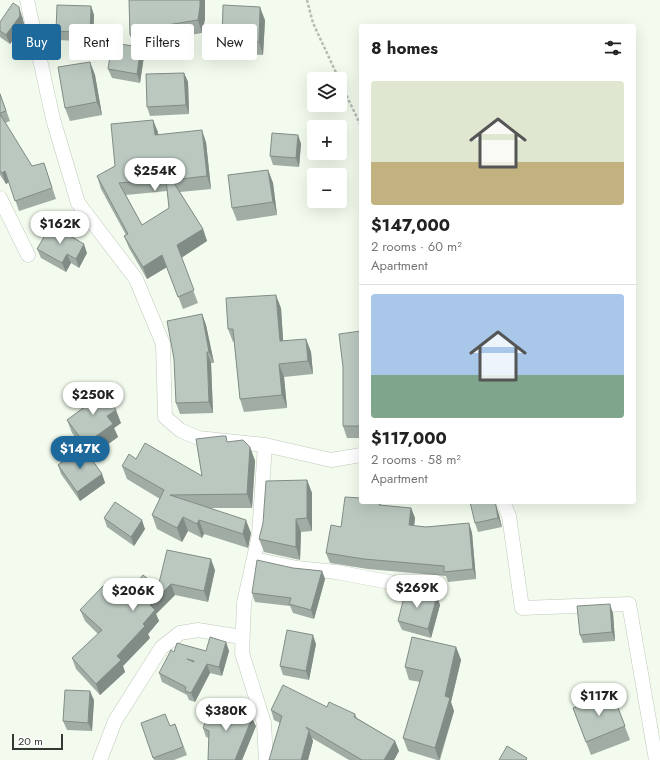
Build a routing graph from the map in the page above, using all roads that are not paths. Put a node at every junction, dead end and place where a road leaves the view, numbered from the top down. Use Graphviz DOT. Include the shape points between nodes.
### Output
graph roads {
  1 [pos="27,0"];
  2 [pos="0,198"];
  3 [pos="28,255"];
  4 [pos="265,445"];
  5 [pos="359,455"];
  6 [pos="504,504"];
  7 [pos="254,559"];
  8 [pos="416,587"];
  9 [pos="242,637"];
  10 [pos="100,760"];
  11 [pos="266,760"];
  12 [pos="656,760"];
  1 -- 4 [label="street" via="53,119 78,203 136,279 163,344 166,416 180,430 198,438"];
  2 -- 3 [label="street"];
  4 -- 5 [label="street" via="331,460"];
  4 -- 7 [label="street" via="259,536"];
  6 -- 12 [label="street" via="510,516 522,608 629,604"];
  7 -- 8 [label="street"];
  7 -- 9 [label="street" via="244,603"];
  9 -- 10 [label="street" via="198,630 180,633 161,648 115,721"];
  9 -- 11 [label="street" via="242,653 264,723"];
}
